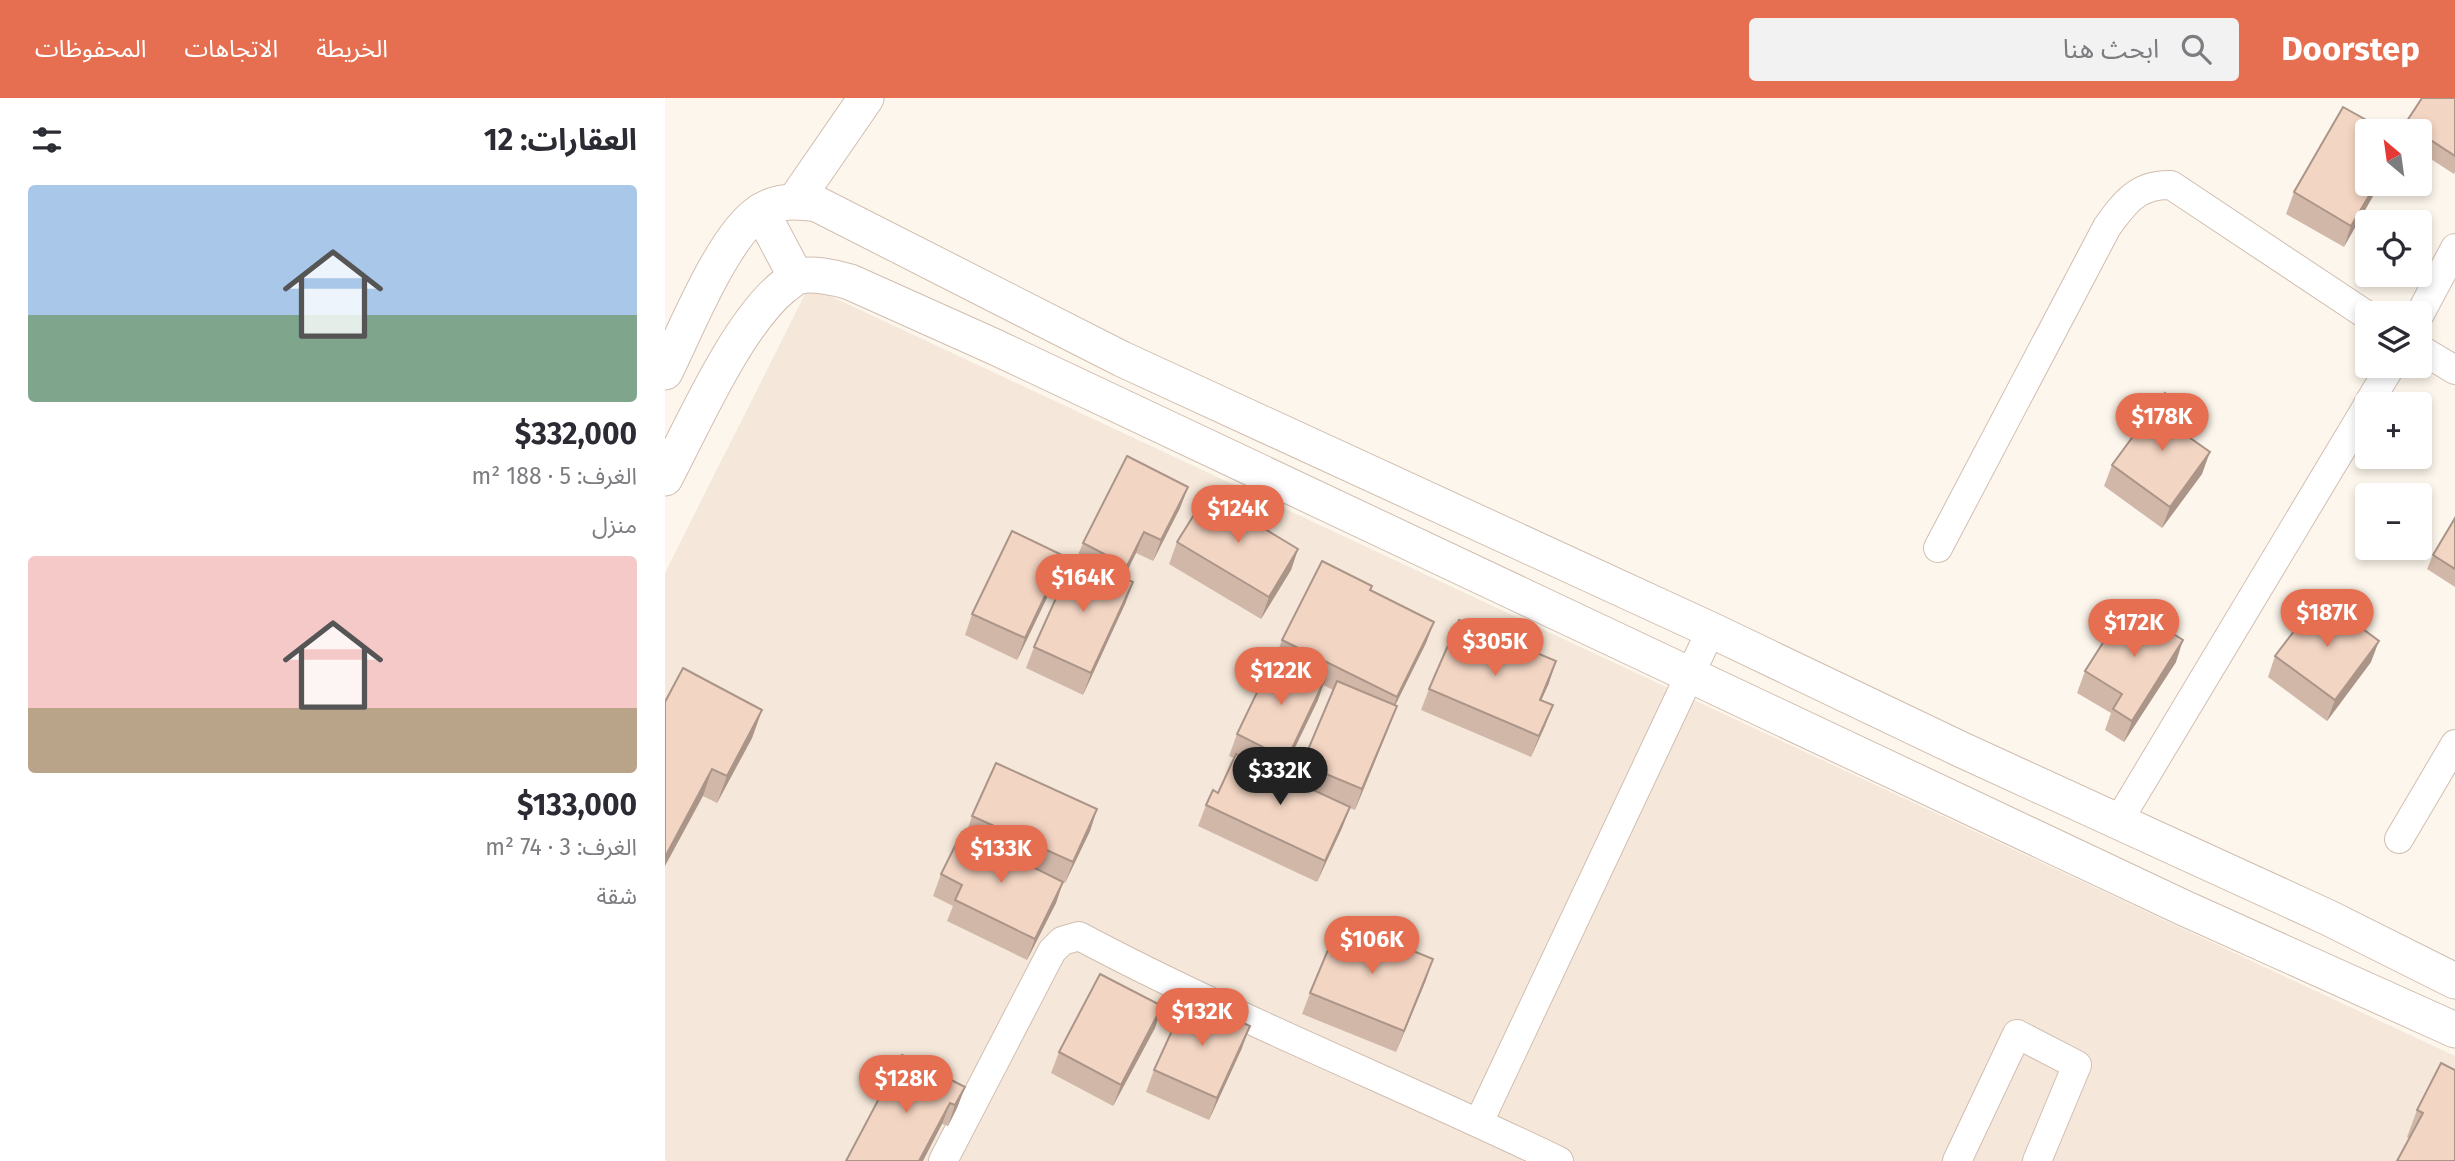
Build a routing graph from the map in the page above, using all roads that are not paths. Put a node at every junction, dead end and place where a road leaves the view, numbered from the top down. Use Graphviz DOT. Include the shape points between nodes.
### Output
graph roads {
  1 [pos="866,98"];
  2 [pos="795,201"];
  3 [pos="761,211"];
  4 [pos="2455,248"];
  5 [pos="796,276"];
  6 [pos="2427,301"];
  7 [pos="2355,307"];
  8 [pos="2432,356"];
  9 [pos="2455,370"];
  10 [pos="665,372"];
  11 [pos="2355,427"];
  12 [pos="665,478"];
  13 [pos="1938,548"];
  14 [pos="1711,630"];
  15 [pos="1689,676"];
  16 [pos="2455,744"];
  17 [pos="2119,820"];
  18 [pos="2399,839"];
  19 [pos="2455,981"];
  20 [pos="2455,1030"];
  21 [pos="1479,1122"];
  22 [pos="943,1161"];
  23 [pos="1559,1161"];
  24 [pos="1957,1161"];
  25 [pos="2037,1161"];
  1 -- 2 [label="street"];
  2 -- 3 [label="street"];
  2 -- 14 [label="street" via="817,204 1122,359"];
  3 -- 5 [label="street"];
  3 -- 10 [label="street" via="730,243"];
  4 -- 6 [label="street"];
  5 -- 12 [label="street" via="772,296 747,330"];
  5 -- 15 [label="street" via="830,277 871,291"];
  7 -- 13 [label="street" via="2171,185 2155,184 2140,191 2122,205 2107,227"];
  8 -- 9 [label="street"];
  11 -- 17 [label="street"];
  14 -- 15 [label="street"];
  14 -- 17 [label="street"];
  15 -- 20 [label="street"];
  15 -- 21 [label="street"];
  16 -- 18 [label="street"];
  17 -- 19 [label="street"];
  21 -- 22 [label="street" via="1154,976 1079,936 1062,940 1052,951"];
  21 -- 23 [label="street"];
  24 -- 25 [label="street" via="2017,1034 2077,1065"];
}
